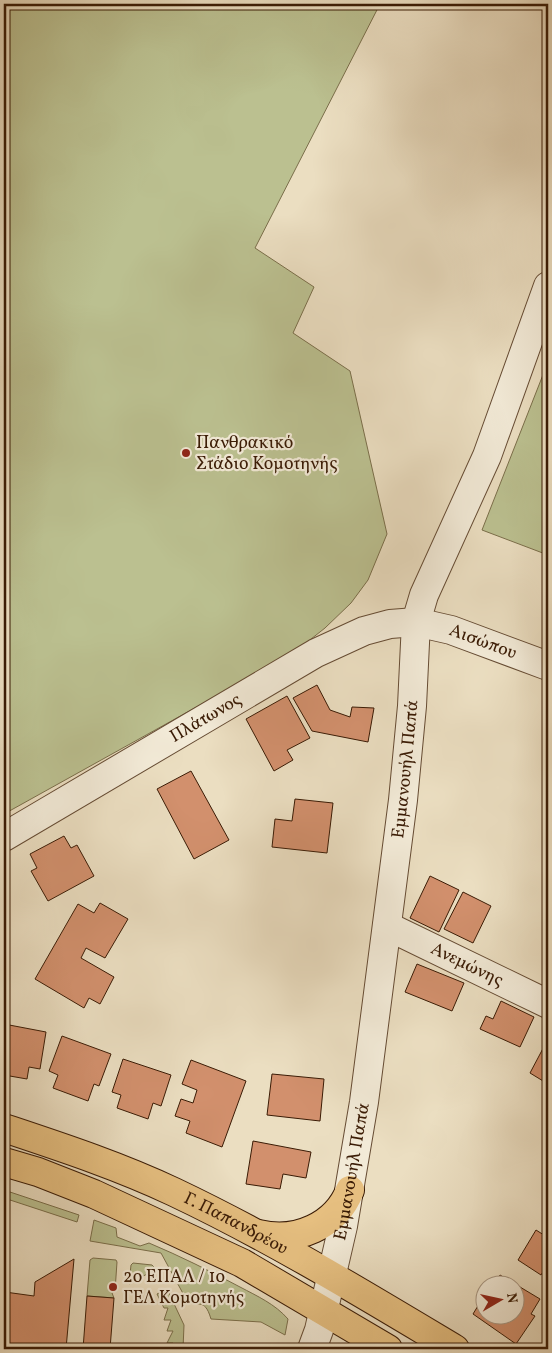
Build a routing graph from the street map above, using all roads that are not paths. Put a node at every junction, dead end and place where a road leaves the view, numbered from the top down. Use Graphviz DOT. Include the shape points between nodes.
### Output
graph roads {
  1 [pos="548,286"];
  2 [pos="416,622"];
  3 [pos="548,666"];
  4 [pos="4,838"];
  5 [pos="387,926"];
  6 [pos="548,1004"];
  7 [pos="4,1128"];
  8 [pos="4,1162"];
  9 [pos="350,1190"];
  10 [pos="254,1233"];
  11 [pos="333,1276"];
  12 [pos="324,1310"];
  13 [pos="312,1349"];
  14 [pos="388,1349"];
  15 [pos="455,1349"];
  1 -- 2 [label="street, Εμμανουήλ Παπά" via="487,456 424,595"];
  2 -- 3 [label="street, Αισώπου" via="451,630"];
  2 -- 4 [label="street, Πλάτωνος" via="370,629 324,649"];
  2 -- 5 [label="street, Εμμανουήλ Παπά" via="407,764"];
  5 -- 6 [label="street, Ανεμώνης"];
  5 -- 9 [label="street, Εμμανουήλ Παπά"];
  7 -- 10 [label="main road, Γ. Παπανδρέου" via="91,1157 165,1188"];
  8 -- 12 [label="main road, Γ. Παπανδρέου" via="38,1172 111,1202 242,1263"];
  9 -- 10 [label="main road" via="336,1213 314,1229 285,1236"];
  9 -- 11 [label="street, Εμμανουήλ Παπά"];
  10 -- 11 [label="main road, Γ. Παπανδρέου"];
  11 -- 12 [label="street, Εμμανουήλ Παπά"];
  11 -- 15 [label="main road, Γ. Παπανδρέου"];
  12 -- 13 [label="street, Εμμανουήλ Παπά"];
  12 -- 14 [label="main road, Γ. Παπανδρέου"];
}
